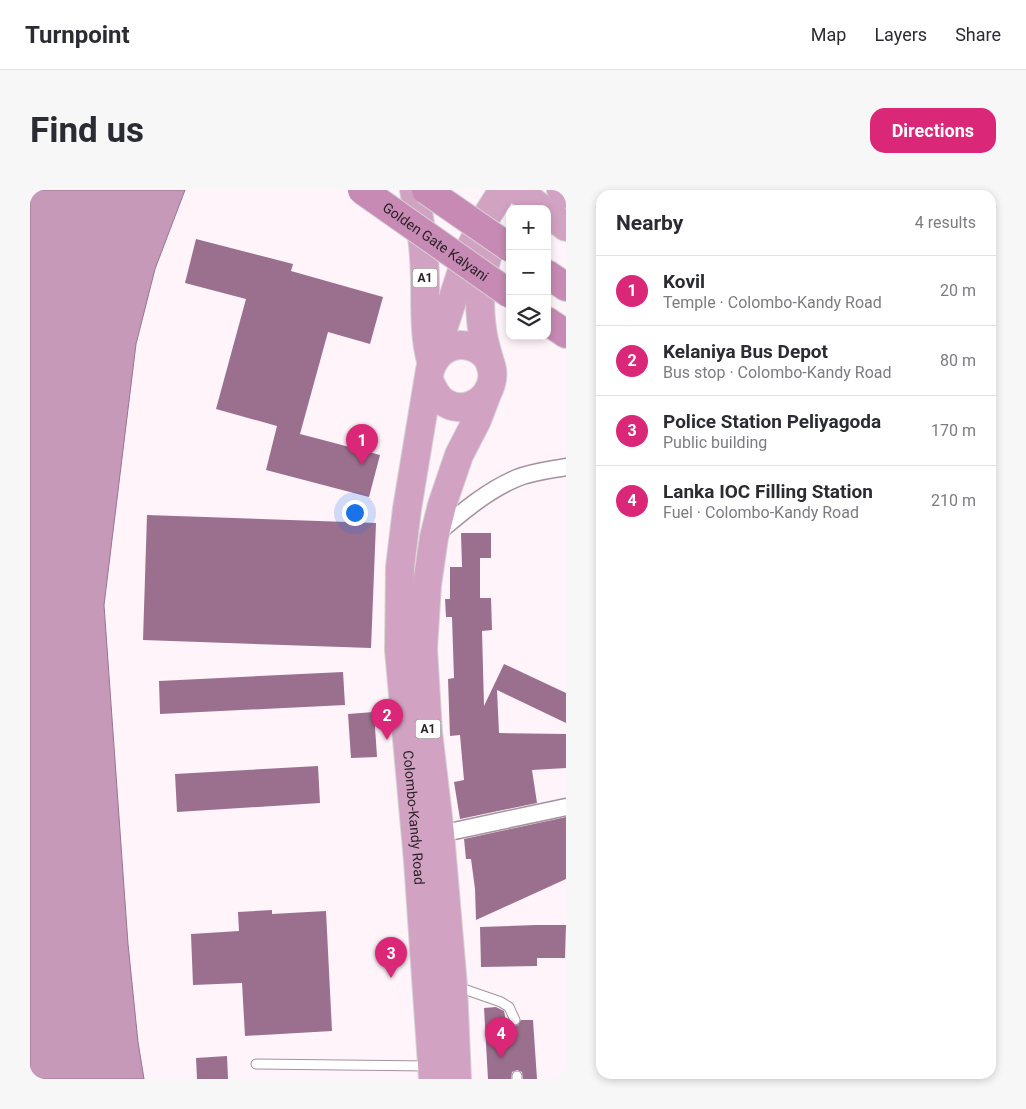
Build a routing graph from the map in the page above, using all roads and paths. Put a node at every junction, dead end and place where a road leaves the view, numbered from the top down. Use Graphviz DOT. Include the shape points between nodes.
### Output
graph roads {
  1 [pos="362,190"];
  2 [pos="414,190"];
  3 [pos="426,190"];
  4 [pos="503,190"];
  5 [pos="518,190"];
  6 [pos="523,190"];
  7 [pos="561,190"];
  8 [pos="566,194"];
  9 [pos="513,205"];
  10 [pos="537,205"];
  11 [pos="506,214"];
  12 [pos="551,215"];
  13 [pos="566,227"];
  14 [pos="506,245"];
  15 [pos="551,277"];
  16 [pos="566,287"];
  17 [pos="506,291"];
  18 [pos="551,324"];
  19 [pos="566,334"];
  20 [pos="430,373"];
  21 [pos="490,380"];
  22 [pos="566,467"];
  23 [pos="434,536"];
  24 [pos="566,808"];
  25 [pos="440,834"];
  26 [pos="453,986"];
  27 [pos="515,1020"];
  28 [pos="256,1064"];
  29 [pos="445,1069"];
  1 -- 17 [label="highway, Golden Gate Kalyani, bridge"];
  2 -- 20 [label="highway, Colombo-Kandy Road / A1" via="422,239 426,294 424,318"];
  3 -- 14 [label="highway, bridge"];
  4 -- 20 [label="highway" via="467,255"];
  5 -- 10 [label="highway"];
  6 -- 9 [label="highway"];
  7 -- 8 [label="highway"];
  11 -- 21 [label="highway" via="487,256 480,288"];
  12 -- 13 [label="highway"];
  15 -- 16 [label="highway"];
  18 -- 19 [label="highway"];
  20 -- 21 [label="highway" via="433,390 448,404 458,407 474,404 482,398"];
  20 -- 21 [label="highway" via="434,360 443,350 454,345 466,345 483,354 490,364"];
  20 -- 29 [label="highway, Colombo-Kandy Road / A1" via="401,558 399,650 417,851"];
  21 -- 23 [label="highway, Colombo-Kandy Road / A1" via="450,479"];
  22 -- 23 [label="street" via="517,478 466,509"];
  23 -- 25 [label="highway, Colombo-Kandy Road / A1" via="423,649 428,732"];
  24 -- 25 [label="street"];
  25 -- 26 [label="highway, Colombo-Kandy Road / A1"];
  26 -- 27 [label="lane" via="501,1002 509,1007"];
  26 -- 29 [label="highway, Colombo-Kandy Road / A1"];
  28 -- 29 [label="lane"];
}
